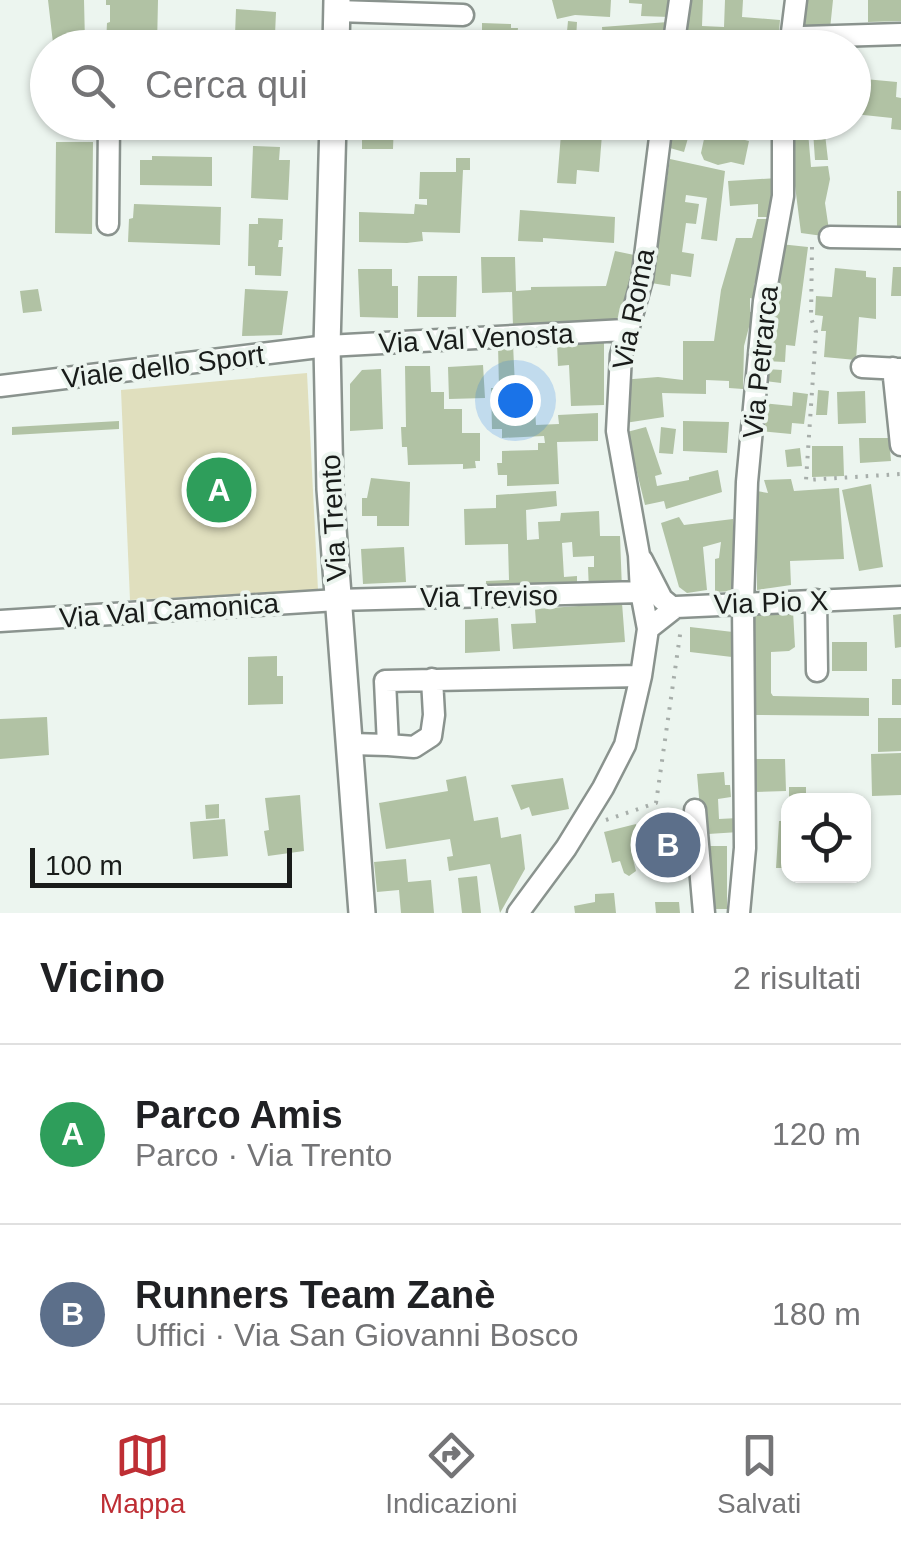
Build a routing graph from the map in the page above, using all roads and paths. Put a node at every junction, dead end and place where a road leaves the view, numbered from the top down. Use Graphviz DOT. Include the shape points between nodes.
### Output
graph roads {
  1 [pos="680,0"];
  2 [pos="796,0"];
  3 [pos="337,5"];
  4 [pos="464,15"];
  5 [pos="336,30"];
  6 [pos="675,30"];
  7 [pos="792,30"];
  8 [pos="901,34"];
  9 [pos="871,35"];
  10 [pos="109,140"];
  11 [pos="333,140"];
  12 [pos="660,140"];
  13 [pos="783,140"];
  14 [pos="108,224"];
  15 [pos="901,238"];
  16 [pos="821,242"];
  17 [pos="625,330"];
  18 [pos="327,346"];
  19 [pos="862,367"];
  20 [pos="897,369"];
  21 [pos="0,386"];
  22 [pos="901,445"];
  23 [pos="901,474"];
  24 [pos="639,555"];
  25 [pos="641,592"];
  26 [pos="901,597"];
  27 [pos="337,600"];
  28 [pos="816,600"];
  29 [pos="743,602"];
  30 [pos="678,614"];
  31 [pos="0,620"];
  32 [pos="648,628"];
  33 [pos="818,670"];
  34 [pos="641,676"];
  35 [pos="432,678"];
  36 [pos="351,744"];
  37 [pos="388,745"];
  38 [pos="695,810"];
  39 [pos="584,818"];
  40 [pos="362,913"];
  41 [pos="518,913"];
  42 [pos="704,913"];
  43 [pos="739,913"];
  1 -- 6 [label="street"];
  2 -- 7 [label="street"];
  3 -- 4 [label="street"];
  3 -- 5 [label="street"];
  8 -- 9 [label="street"];
  10 -- 14 [label="street"];
  11 -- 18 [label="street, Via Trento"];
  12 -- 17 [label="street, Via Roma" via="642,280"];
  13 -- 29 [label="street, Via Petrarca" via="783,196 764,300 747,482"];
  15 -- 16 [label="street"];
  16 -- 23 [label="path" via="806,480"];
  17 -- 18 [label="street, Via Val Venosta"];
  17 -- 24 [label="street, Via Roma" via="617,431"];
  18 -- 21 [label="street, Viale dello Sport"];
  18 -- 27 [label="street, Via Trento"];
  19 -- 20 [label="street"];
  20 -- 22 [label="street"];
  24 -- 25 [label="street, Via Roma"];
  24 -- 30 [label="street, Via Roma" via="662,599"];
  25 -- 27 [label="street, Via Treviso"];
  25 -- 32 [label="street, Via Roma"];
  26 -- 28 [label="street, Via Pio X"];
  27 -- 31 [label="street, Via Val Camonica"];
  27 -- 36 [label="street, Via Trento"];
  28 -- 29 [label="street, Via Pio X"];
  28 -- 33 [label="street"];
  29 -- 30 [label="street, Via Pio X"];
  29 -- 43 [label="street, Via Petrarca" via="745,848"];
  30 -- 32 [label="street, Via Pio X"];
  30 -- 39 [label="path" via="656,803 605,820"];
  32 -- 34 [label="street, Via Roma"];
  34 -- 35 [label="street"];
  34 -- 39 [label="street, Via Roma" via="624,745"];
  35 -- 37 [label="street" via="430,736 414,747"];
  35 -- 37 [label="street" via="386,681"];
  36 -- 37 [label="street"];
  36 -- 40 [label="street, Via Trento"];
  38 -- 42 [label="street"];
  39 -- 41 [label="street, Via Roma"];
}
